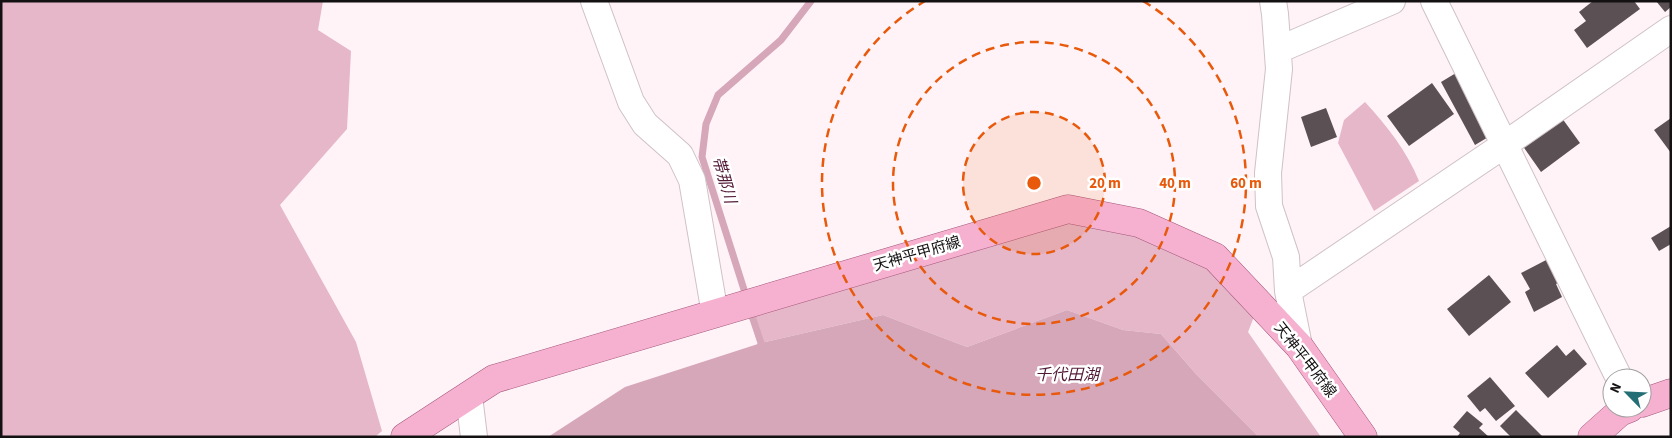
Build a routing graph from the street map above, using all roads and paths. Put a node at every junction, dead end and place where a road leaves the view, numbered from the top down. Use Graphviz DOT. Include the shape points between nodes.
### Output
graph roads {
  1 [pos="594,1"];
  2 [pos="1272,1"];
  3 [pos="1392,1"];
  4 [pos="1434,1"];
  5 [pos="1671,28"];
  6 [pos="1278,50"];
  7 [pos="1504,145"];
  8 [pos="1288,291"];
  9 [pos="714,314"];
  10 [pos="1299,346"];
  11 [pos="1614,368"];
  12 [pos="1671,393"];
  13 [pos="468,396"];
  14 [pos="1652,400"];
  15 [pos="1613,418"];
  16 [pos="405,437"];
  17 [pos="474,437"];
  18 [pos="1364,437"];
  19 [pos="1592,437"];
  1 -- 9 [label="street" via="631,102 645,124 680,155 692,180"];
  2 -- 6 [label="street"];
  3 -- 6 [label="street"];
  4 -- 7 [label="street"];
  5 -- 7 [label="street"];
  6 -- 8 [label="street" via="1280,69 1268,173 1269,206 1286,257"];
  7 -- 8 [label="street"];
  7 -- 11 [label="street"];
  8 -- 10 [label="street"];
  9 -- 10 [label="main road, 天神平甲府線" via="1068,209 1138,223 1215,257"];
  9 -- 13 [label="main road, 天神平甲府線" via="494,379"];
  10 -- 18 [label="main road, 天神平甲府線"];
  12 -- 14 [label="main road"];
  13 -- 16 [label="main road, 天神平甲府線"];
  13 -- 17 [label="street"];
  15 -- 19 [label="main road"];
}
